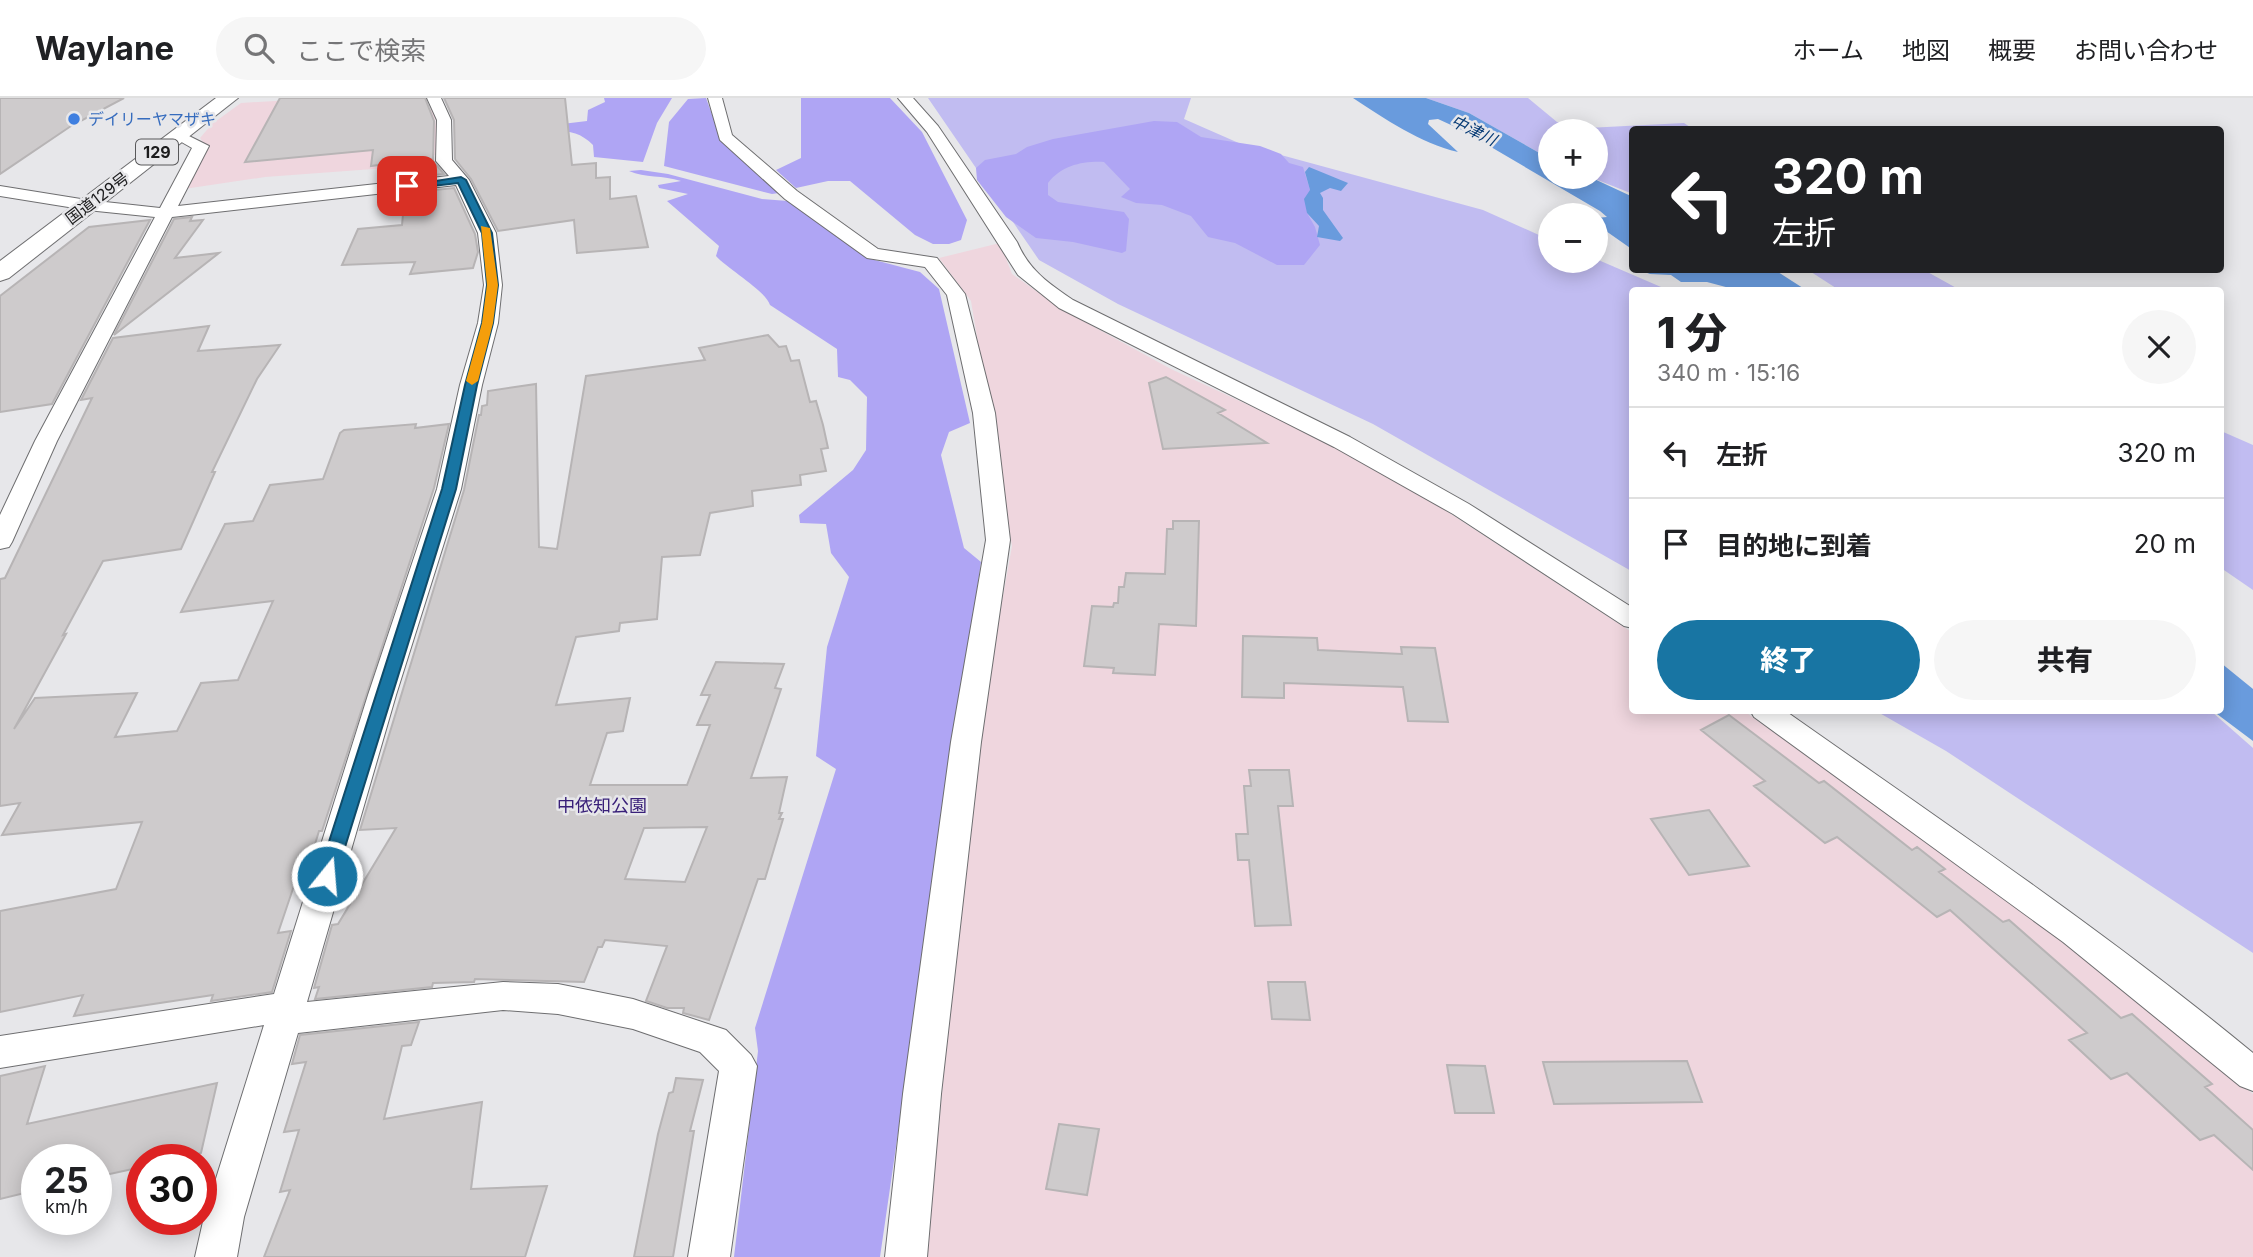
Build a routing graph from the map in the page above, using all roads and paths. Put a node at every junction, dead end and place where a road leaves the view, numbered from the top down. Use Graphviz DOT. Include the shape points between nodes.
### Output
graph roads {
  1 [pos="204,98"];
  2 [pos="228,98"];
  3 [pos="434,98"];
  4 [pos="715,98"];
  5 [pos="905,98"];
  6 [pos="179,136"];
  7 [pos="461,180"];
  8 [pos="0,191"];
  9 [pos="77,203"];
  10 [pos="164,213"];
  11 [pos="0,253"];
  12 [pos="0,273"];
  13 [pos="0,542"];
  14 [pos="1629,617"];
  15 [pos="1770,714"];
  16 [pos="286,1013"];
  17 [pos="0,1052"];
  18 [pos="2253,1075"];
  19 [pos="216,1257"];
  20 [pos="709,1257"];
  21 [pos="906,1257"];
  1 -- 9 [label="highway, 国道129号 / 129"];
  2 -- 6 [label="highway, 国道129号 / 129"];
  3 -- 7 [label="street" via="444,120 444,161"];
  4 -- 21 [label="street" via="726,137 791,195 873,254 931,262 956,294 984,413 999,540 966,742"];
  5 -- 14 [label="street" via="933,129 1001,231 1016,263 1034,282 1066,303 1342,442 1461,509"];
  6 -- 9 [label="highway, 国道129号 / 129"];
  6 -- 10 [label="street" via="201,146"];
  7 -- 10 [label="street"];
  7 -- 16 [label="street" via="487,233 493,285 488,323 449,489"];
  8 -- 9 [label="street"];
  9 -- 10 [label="street"];
  9 -- 11 [label="highway, 国道129号 / 129"];
  9 -- 12 [label="highway, 国道129号 / 129"];
  10 -- 13 [label="street" via="46,441"];
  15 -- 18 [label="street" via="2101,954"];
  16 -- 17 [label="street"];
  16 -- 19 [label="street"];
  16 -- 20 [label="street" via="503,996 558,999 633,1014 713,1041 738,1066"];
}
